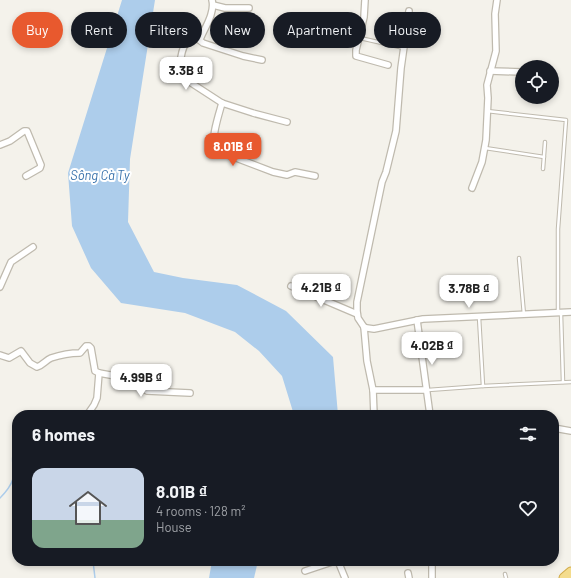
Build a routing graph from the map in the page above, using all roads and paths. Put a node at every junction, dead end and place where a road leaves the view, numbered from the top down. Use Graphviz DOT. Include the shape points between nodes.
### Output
graph roads {
  1 [pos="365,0"];
  2 [pos="497,0"];
  3 [pos="213,2"];
  4 [pos="249,8"];
  5 [pos="364,12"];
  6 [pos="202,35"];
  7 [pos="202,41"];
  8 [pos="184,48"];
  9 [pos="357,48"];
  10 [pos="405,48"];
  11 [pos="262,60"];
  12 [pos="388,65"];
  13 [pos="490,71"];
  14 [pos="515,72"];
  15 [pos="222,103"];
  16 [pos="487,111"];
  17 [pos="287,122"];
  18 [pos="545,142"];
  19 [pos="0,145"];
  20 [pos="484,148"];
  21 [pos="544,157"];
  22 [pos="543,169"];
  23 [pos="26,176"];
  24 [pos="315,176"];
  25 [pos="472,188"];
  26 [pos="33,247"];
  27 [pos="519,258"];
  28 [pos="291,286"];
  29 [pos="0,287"];
  30 [pos="571,312"];
  31 [pos="559,313"];
  32 [pos="357,314"];
  33 [pos="524,315"];
  34 [pos="479,317"];
  35 [pos="417,320"];
  36 [pos="364,327"];
  37 [pos="0,355"];
  38 [pos="99,372"];
  39 [pos="563,382"];
  40 [pos="571,382"];
  41 [pos="483,386"];
  42 [pos="372,390"];
  43 [pos="426,390"];
  44 [pos="190,393"];
  45 [pos="90,410"];
  46 [pos="374,410"];
  47 [pos="429,410"];
  48 [pos="559,429"];
  49 [pos="571,431"];
  50 [pos="320,566"];
  51 [pos="340,566"];
  52 [pos="432,566"];
  53 [pos="305,571"];
  54 [pos="571,572"];
  55 [pos="505,574"];
  56 [pos="345,578"];
  57 [pos="432,578"];
  58 [pos="506,578"];
  59 [pos="564,578"];
  1 -- 5 [label="street"];
  2 -- 13 [label="street" via="496,51"];
  3 -- 4 [label="street" via="225,8"];
  3 -- 6 [label="street" via="212,12"];
  7 -- 11 [label="street"];
  8 -- 15 [label="street" via="180,68 182,77"];
  9 -- 12 [label="street" via="356,56"];
  10 -- 32 [label="street" via="396,131 382,182 357,302"];
  13 -- 14 [label="street"];
  13 -- 16 [label="street" via="486,85"];
  15 -- 17 [label="street"];
  15 -- 24 [label="street" via="215,133 215,150 273,172 287,175 295,172"];
  16 -- 20 [label="street"];
  16 -- 31 [label="lane" via="566,120 558,229"];
  18 -- 21 [label="lane"];
  19 -- 23 [label="street" via="27,131 41,165"];
  20 -- 21 [label="lane"];
  20 -- 25 [label="street" via="480,169"];
  21 -- 22 [label="lane"];
  26 -- 29 [label="street" via="11,262"];
  27 -- 33 [label="lane"];
  28 -- 32 [label="street"];
  30 -- 31 [label="street"];
  31 -- 33 [label="street"];
  31 -- 39 [label="lane"];
  32 -- 36 [label="street"];
  33 -- 34 [label="street"];
  34 -- 35 [label="street"];
  34 -- 41 [label="lane"];
  35 -- 36 [label="street" via="374,329"];
  35 -- 43 [label="street"];
  36 -- 42 [label="street"];
  37 -- 38 [label="street" via="9,358 22,351 30,363 39,366 50,359 80,353 88,345 91,348 95,371"];
  38 -- 44 [label="street" via="132,379 147,391"];
  38 -- 45 [label="street" via="97,398"];
  39 -- 40 [label="lane"];
  39 -- 41 [label="lane"];
  41 -- 43 [label="lane"];
  42 -- 43 [label="street"];
  42 -- 46 [label="street"];
  43 -- 47 [label="street"];
  48 -- 49 [label="street"];
  50 -- 53 [label="street"];
  51 -- 56 [label="street"];
  52 -- 57 [label="street"];
  54 -- 59 [label="highway"];
  55 -- 58 [label="lane"];
}
